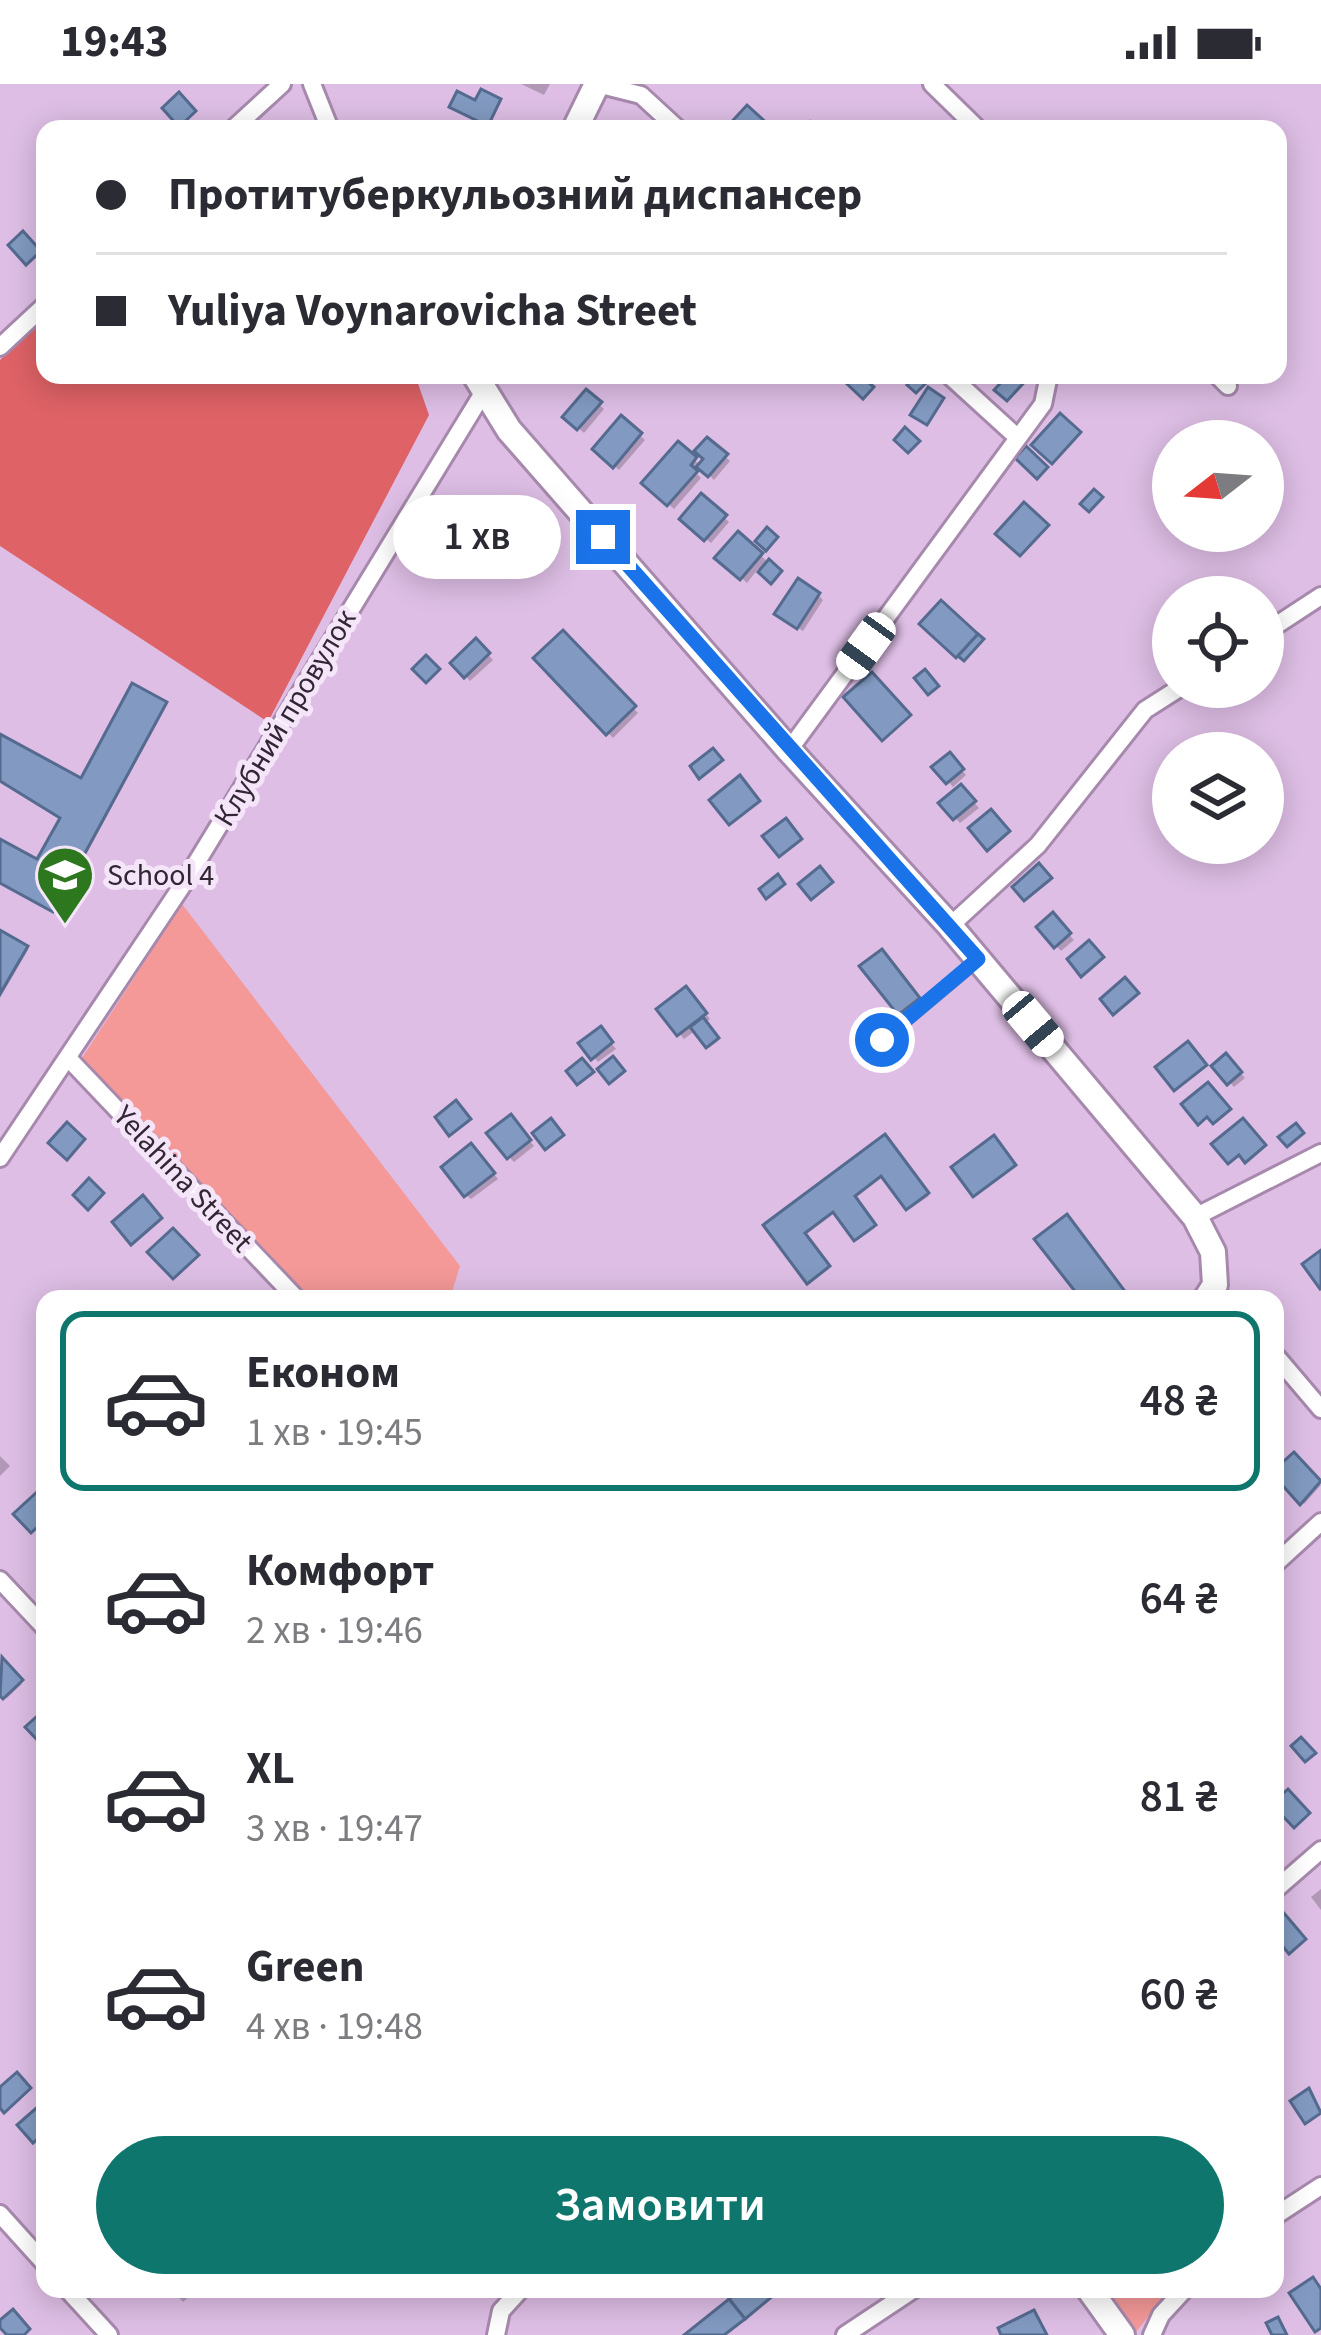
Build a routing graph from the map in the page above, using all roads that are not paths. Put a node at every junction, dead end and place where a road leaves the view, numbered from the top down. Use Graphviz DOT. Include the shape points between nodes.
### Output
graph roads {
  1 [pos="282,84"];
  2 [pos="312,84"];
  3 [pos="597,84"];
  4 [pos="932,84"];
  5 [pos="243,120"];
  6 [pos="326,120"];
  7 [pos="579,120"];
  8 [pos="668,120"];
  9 [pos="969,120"];
  10 [pos="36,312"];
  11 [pos="0,346"];
  12 [pos="479,384"];
  13 [pos="959,384"];
  14 [pos="1047,384"];
  15 [pos="1017,437"];
  16 [pos="1321,596"];
  17 [pos="1284,620"];
  18 [pos="1152,706"];
  19 [pos="789,750"];
  20 [pos="950,926"];
  21 [pos="978,959"];
  22 [pos="882,1040"];
  23 [pos="69,1058"];
  24 [pos="1321,1154"];
  25 [pos="0,1158"];
  26 [pos="1195,1217"];
  27 [pos="288,1290"];
  28 [pos="1216,1290"];
  29 [pos="1284,1366"];
  30 [pos="1321,1409"];
  31 [pos="1321,1522"];
  32 [pos="1284,1556"];
  33 [pos="0,1580"];
  34 [pos="36,1618"];
  35 [pos="1321,1850"];
  36 [pos="1284,1882"];
  37 [pos="1321,2186"];
  38 [pos="1284,2210"];
  39 [pos="0,2214"];
  40 [pos="36,2254"];
  41 [pos="76,2298"];
  42 [pos="513,2298"];
  43 [pos="900,2298"];
  44 [pos="1096,2298"];
  45 [pos="1177,2298"];
  46 [pos="109,2335"];
  47 [pos="496,2335"];
  48 [pos="845,2335"];
  49 [pos="1122,2335"];
  50 [pos="1152,2335"];
  1 -- 5 [label="street"];
  2 -- 6 [label="street"];
  3 -- 7 [label="main road"];
  3 -- 8 [label="street" via="641,95"];
  4 -- 9 [label="street"];
  10 -- 11 [label="street"];
  12 -- 19 [label="main road" via="509,430"];
  12 -- 23 [label="street, Клубний провулок" via="184,884"];
  13 -- 15 [label="street"];
  14 -- 15 [label="street" via="1043,404"];
  15 -- 19 [label="street"];
  16 -- 17 [label="street"];
  18 -- 20 [label="street" via="1038,845"];
  19 -- 20 [label="main road"];
  20 -- 21 [label="main road"];
  21 -- 22 [label="lane"];
  21 -- 26 [label="main road"];
  23 -- 25 [label="street, Клубний провулок"];
  23 -- 27 [label="street, Yelahina Street"];
  24 -- 26 [label="street"];
  26 -- 28 [label="main road" via="1213,1252"];
  29 -- 30 [label="street"];
  31 -- 32 [label="street"];
  33 -- 34 [label="street"];
  35 -- 36 [label="street"];
  37 -- 38 [label="street"];
  39 -- 40 [label="street"];
  41 -- 46 [label="street"];
  42 -- 47 [label="street"];
  43 -- 48 [label="street"];
  44 -- 49 [label="main road"];
  45 -- 50 [label="street"];
}
